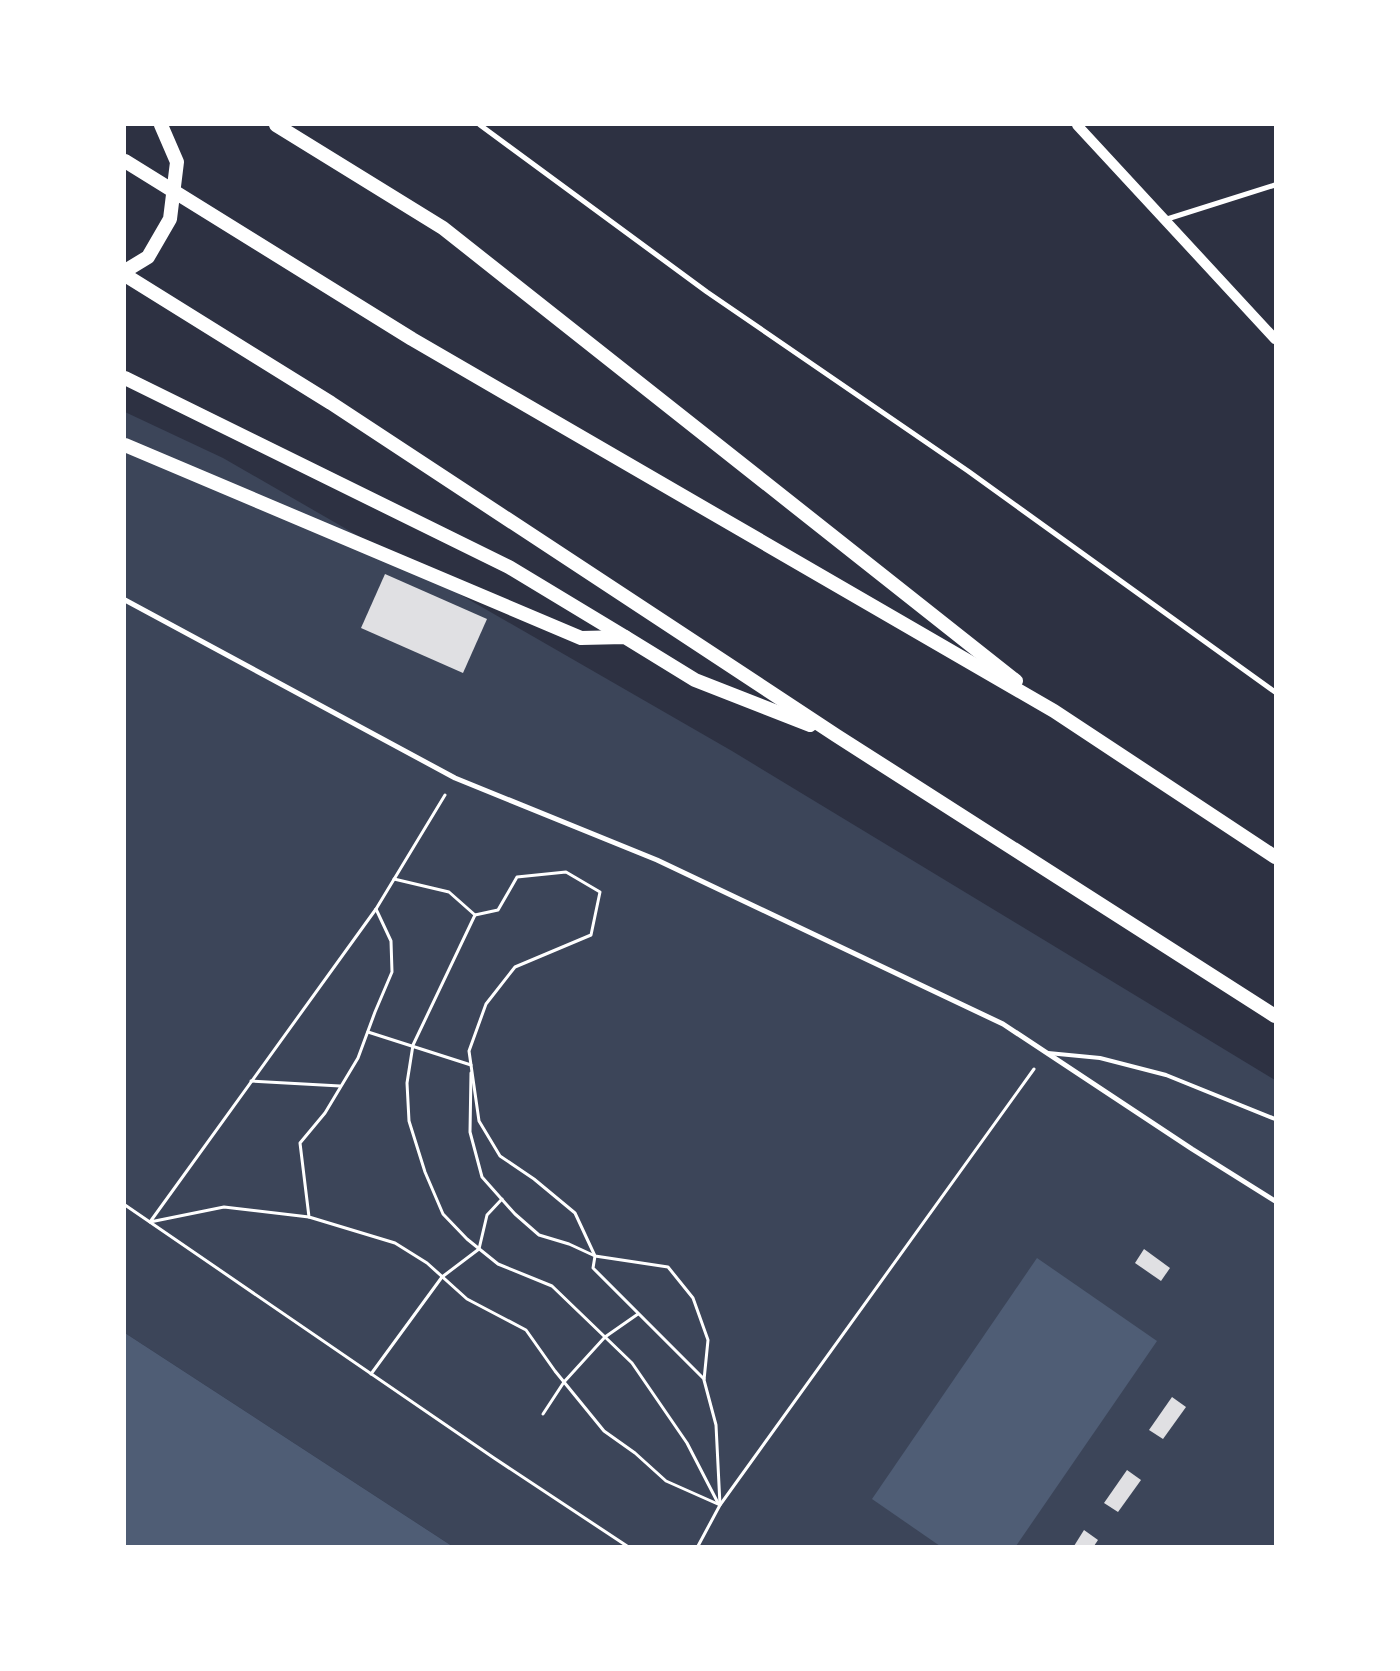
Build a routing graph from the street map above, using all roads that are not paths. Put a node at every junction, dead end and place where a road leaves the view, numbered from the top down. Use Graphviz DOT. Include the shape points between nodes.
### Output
graph roads {
  1 [pos="161,125"];
  2 [pos="276,125"];
  3 [pos="480,125"];
  4 [pos="1077,125"];
  5 [pos="125,160"];
  6 [pos="1275,184"];
  7 [pos="1164,220"];
  8 [pos="125,273"];
  9 [pos="1275,340"];
  10 [pos="125,378"];
  11 [pos="125,445"];
  12 [pos="125,600"];
  13 [pos="625,637"];
  14 [pos="1275,692"];
  15 [pos="1054,711"];
  16 [pos="837,736"];
  17 [pos="1275,856"];
  18 [pos="1275,1016"];
  19 [pos="1045,1053"];
  20 [pos="1275,1119"];
  21 [pos="1275,1201"];
  1 -- 8 [label="highway" via="177,162 170,219 148,256"];
  2 -- 15 [label="highway" via="444,228"];
  3 -- 14 [label="street" via="707,292 968,471"];
  4 -- 7 [label="main road"];
  5 -- 15 [label="highway" via="412,338"];
  6 -- 7 [label="street"];
  7 -- 9 [label="main road"];
  8 -- 16 [label="highway"];
  10 -- 13 [label="highway" via="509,567"];
  11 -- 13 [label="highway" via="582,638"];
  12 -- 19 [label="street" via="455,778 657,860 1003,1024"];
  13 -- 16 [label="highway" via="695,680"];
  15 -- 17 [label="highway"];
  16 -- 18 [label="highway"];
  19 -- 20 [label="lane" via="1100,1058 1166,1075"];
  19 -- 21 [label="street"];
}
